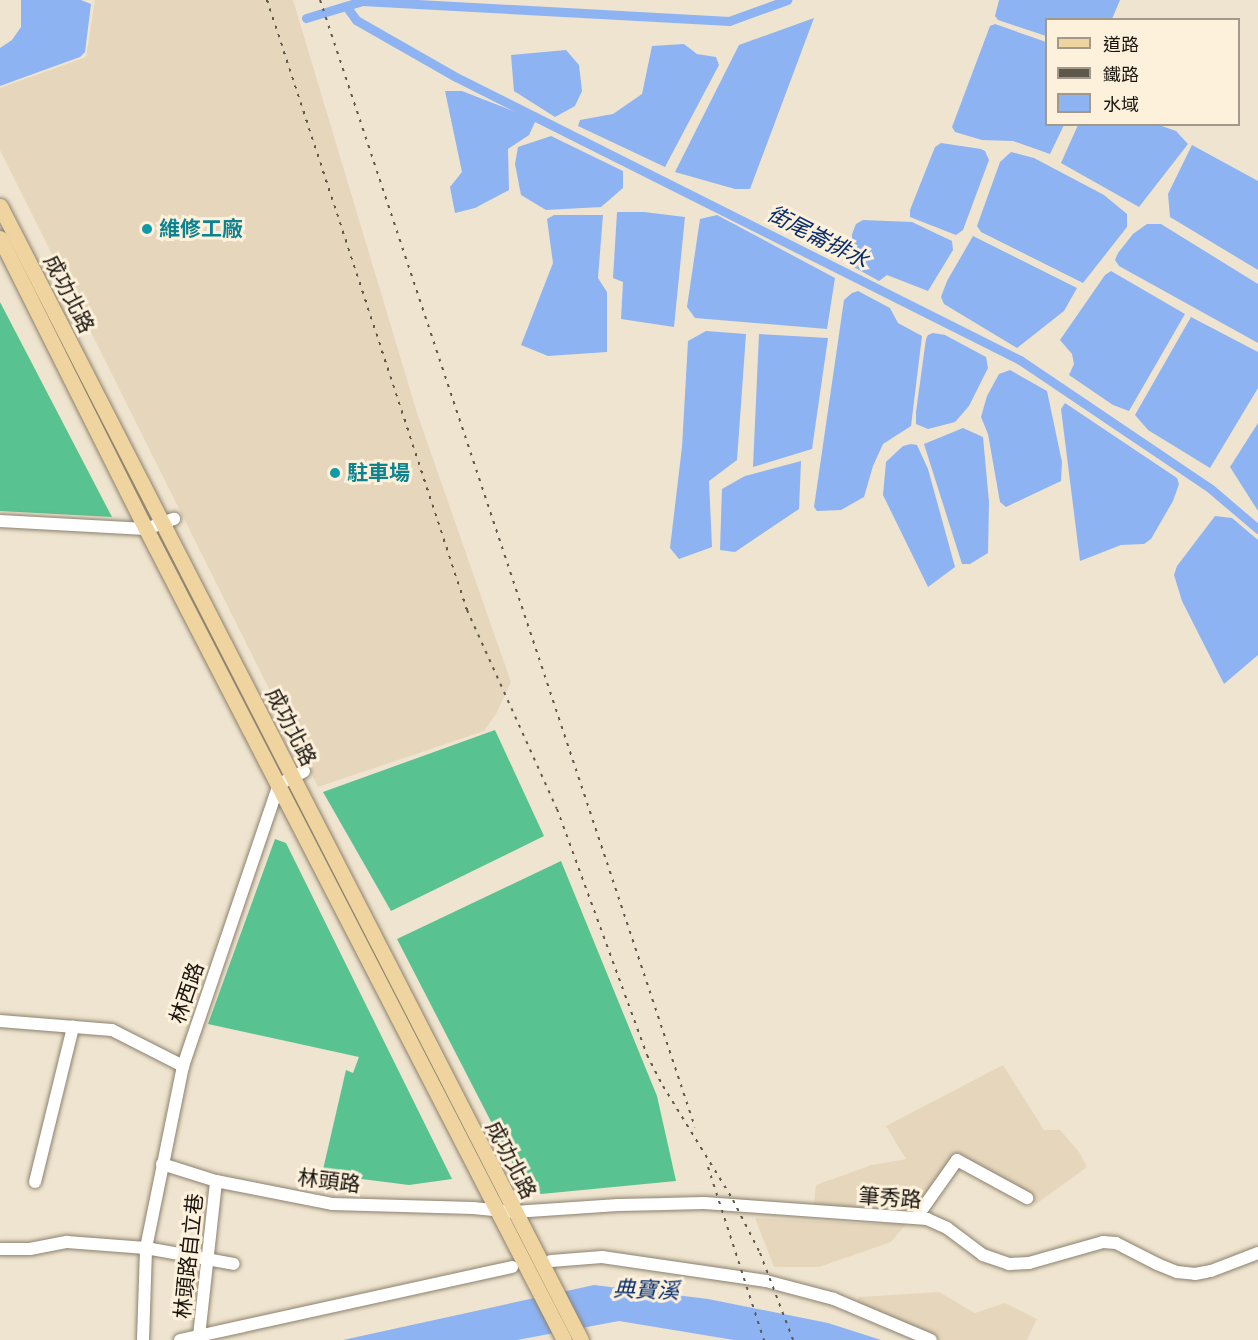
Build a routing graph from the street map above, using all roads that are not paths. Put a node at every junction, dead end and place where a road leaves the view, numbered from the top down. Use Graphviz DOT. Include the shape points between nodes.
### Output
graph roads {
  1 [pos="0,206"];
  2 [pos="0,238"];
  3 [pos="0,521"];
  4 [pos="168,521"];
  5 [pos="146,529"];
  6 [pos="292,777"];
  7 [pos="0,1021"];
  8 [pos="72,1026"];
  9 [pos="183,1066"];
  10 [pos="162,1164"];
  11 [pos="216,1181"];
  12 [pos="35,1182"];
  13 [pos="1027,1198"];
  14 [pos="495,1209"];
  15 [pos="514,1212"];
  16 [pos="916,1218"];
  17 [pos="146,1248"];
  18 [pos="0,1249"];
  19 [pos="1258,1253"];
  20 [pos="209,1261"];
  21 [pos="234,1264"];
  22 [pos="547,1264"];
  23 [pos="512,1268"];
  24 [pos="200,1336"];
  25 [pos="143,1340"];
  26 [pos="180,1340"];
  27 [pos="564,1340"];
  28 [pos="581,1340"];
  29 [pos="931,1340"];
  1 -- 4 [label="main road, 成功北路"];
  2 -- 5 [label="main road, 成功北路"];
  3 -- 5 [label="street"];
  4 -- 5 [label="street"];
  4 -- 6 [label="main road, 成功北路"];
  5 -- 6 [label="main road, 成功北路"];
  6 -- 9 [label="street, 林西路"];
  6 -- 14 [label="main road, 成功北路"];
  6 -- 15 [label="main road, 成功北路"];
  7 -- 8 [label="street"];
  8 -- 9 [label="street" via="112,1030"];
  8 -- 12 [label="street"];
  9 -- 10 [label="street, 林西路"];
  10 -- 11 [label="street, 林頭路"];
  10 -- 17 [label="street, 林西路"];
  11 -- 14 [label="street, 林頭路" via="332,1204"];
  11 -- 20 [label="street, 林頭路自立巷"];
  13 -- 16 [label="street" via="957,1160"];
  14 -- 15 [label="street, 筆秀路"];
  14 -- 27 [label="main road, 成功北路"];
  15 -- 16 [label="street, 筆秀路" via="618,1204 704,1203"];
  15 -- 22 [label="main road, 成功北路"];
  16 -- 19 [label="street, 筆秀路" via="946,1228 983,1255 1009,1264 1029,1263 1103,1242 1116,1243 1177,1272 1195,1274"];
  17 -- 18 [label="street" via="67,1242 30,1249"];
  17 -- 20 [label="street"];
  17 -- 25 [label="street, 林西路"];
  20 -- 21 [label="street"];
  20 -- 24 [label="street, 林頭路自立巷"];
  22 -- 28 [label="main road, 成功北路"];
  22 -- 29 [label="street" via="602,1257 766,1281 834,1299"];
  23 -- 24 [label="street"];
  24 -- 26 [label="street"];
}
